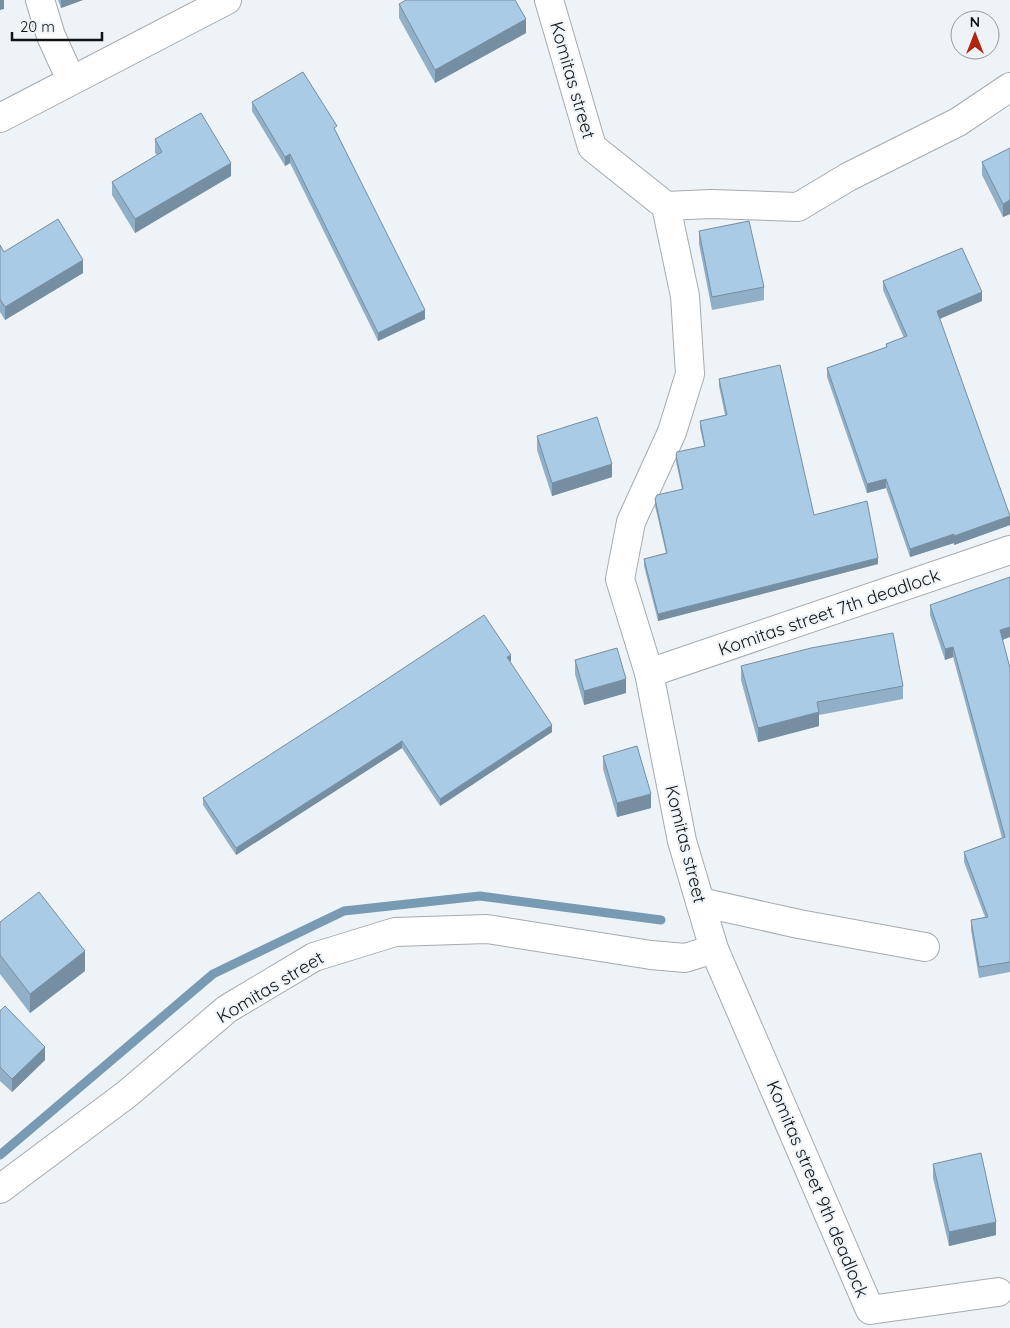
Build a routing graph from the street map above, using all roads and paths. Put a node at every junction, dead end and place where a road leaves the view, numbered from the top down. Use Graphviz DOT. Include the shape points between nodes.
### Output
graph roads {
  1 [pos="40,0"];
  2 [pos="227,0"];
  3 [pos="549,0"];
  4 [pos="71,80"];
  5 [pos="1010,87"];
  6 [pos="0,118"];
  7 [pos="666,206"];
  8 [pos="1010,550"];
  9 [pos="649,673"];
  10 [pos="700,902"];
  11 [pos="925,947"];
  12 [pos="714,949"];
  13 [pos="0,1189"];
  14 [pos="998,1292"];
  1 -- 4 [label="street" via="51,36"];
  2 -- 4 [label="street"];
  3 -- 7 [label="street, Komitas street" via="592,146"];
  4 -- 6 [label="street"];
  5 -- 7 [label="street" via="958,122 848,177 798,207"];
  7 -- 9 [label="street, Komitas street" via="685,296 690,374 672,432 631,522 620,579"];
  8 -- 9 [label="street, Komitas street 7th deadlock"];
  9 -- 10 [label="street, Komitas street" via="682,841"];
  10 -- 11 [label="street"];
  10 -- 12 [label="street, Komitas street"];
  12 -- 13 [label="street, Komitas street" via="685,958 487,929 395,932 314,957 227,1009 127,1094"];
  12 -- 14 [label="street, Komitas street 9th deadlock" via="870,1310"];
}
